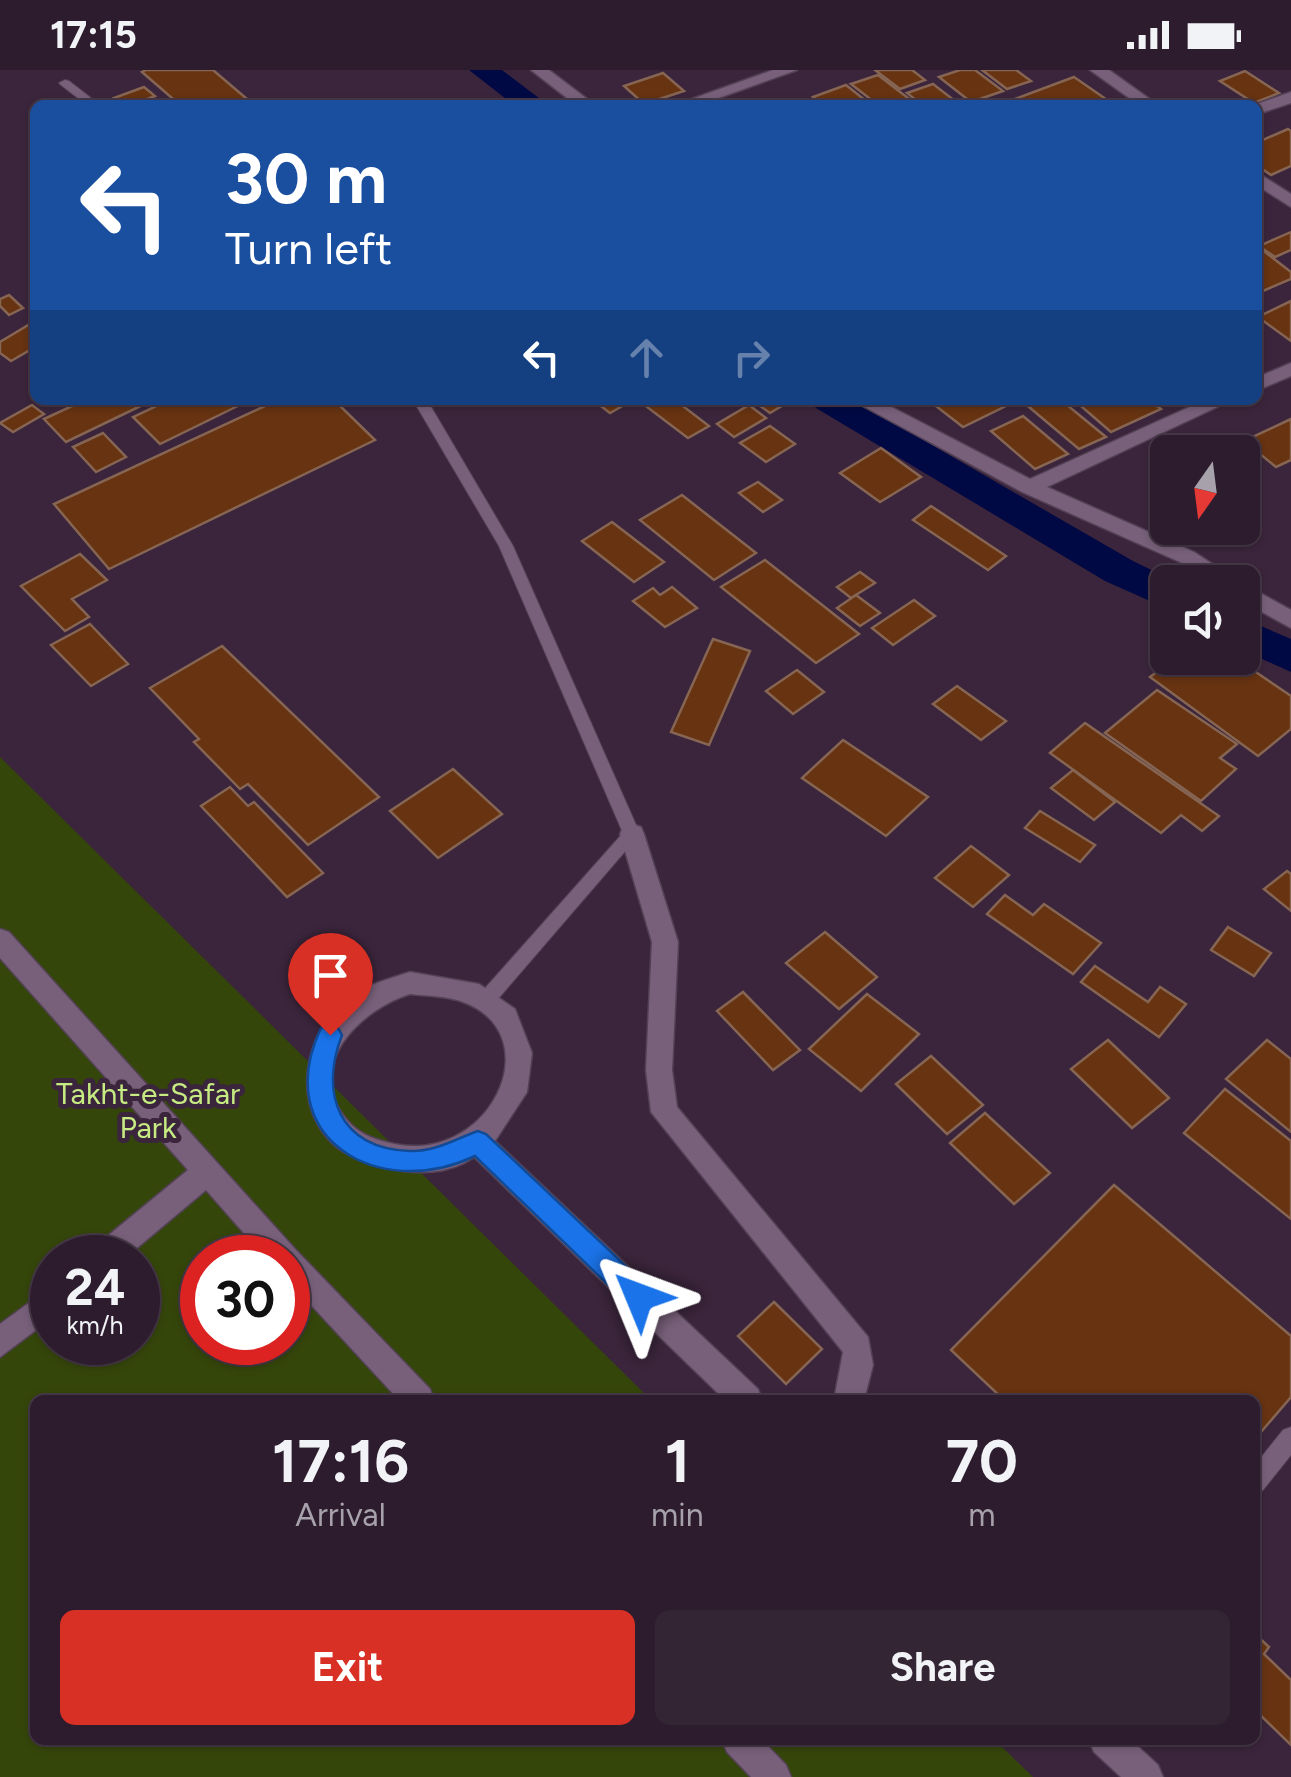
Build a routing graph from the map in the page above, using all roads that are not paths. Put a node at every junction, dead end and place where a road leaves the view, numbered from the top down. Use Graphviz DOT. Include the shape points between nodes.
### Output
graph roads {
  1 [pos="539,70"];
  2 [pos="789,70"];
  3 [pos="1098,70"];
  4 [pos="65,83"];
  5 [pos="1291,97"];
  6 [pos="87,100"];
  7 [pos="580,100"];
  8 [pos="697,100"];
  9 [pos="1143,100"];
  10 [pos="1262,108"];
  11 [pos="1262,181"];
  12 [pos="1291,202"];
  13 [pos="1291,369"];
  14 [pos="1262,382"];
  15 [pos="423,405"];
  16 [pos="872,405"];
  17 [pos="1211,405"];
  18 [pos="1029,487"];
  19 [pos="1200,565"];
  20 [pos="1260,601"];
  21 [pos="1291,620"];
  22 [pos="632,834"];
  23 [pos="0,940"];
  24 [pos="485,1001"];
  25 [pos="478,1142"];
  26 [pos="205,1173"];
  27 [pos="131,1235"];
  28 [pos="263,1235"];
  29 [pos="310,1284"];
  30 [pos="30,1319"];
  31 [pos="0,1344"];
  32 [pos="414,1395"];
  33 [pos="742,1395"];
  34 [pos="849,1395"];
  35 [pos="1291,1438"];
  36 [pos="1260,1476"];
  37 [pos="745,1745"];
  38 [pos="1111,1745"];
  39 [pos="774,1777"];
  40 [pos="1146,1777"];
  1 -- 7 [label="street"];
  2 -- 8 [label="street"];
  3 -- 9 [label="street"];
  4 -- 6 [label="lane"];
  5 -- 10 [label="street"];
  11 -- 12 [label="street"];
  13 -- 14 [label="street"];
  15 -- 22 [label="lane" via="506,546"];
  16 -- 18 [label="street"];
  17 -- 18 [label="street"];
  18 -- 19 [label="street"];
  20 -- 21 [label="street"];
  22 -- 24 [label="lane"];
  22 -- 34 [label="street" via="666,942 659,1070 664,1112 858,1346"];
  23 -- 26 [label="street"];
  24 -- 25 [label="street" via="514,1033 521,1062 517,1092 502,1120"];
  24 -- 25 [label="street" via="442,982 378,993 350,1010 319,1062 318,1092 328,1120 348,1142 377,1157 445,1158"];
  25 -- 33 [label="street"];
  26 -- 27 [label="street"];
  26 -- 28 [label="street"];
  29 -- 32 [label="street"];
  30 -- 31 [label="street"];
  35 -- 36 [label="lane"];
  37 -- 39 [label="street"];
  38 -- 40 [label="street"];
}
